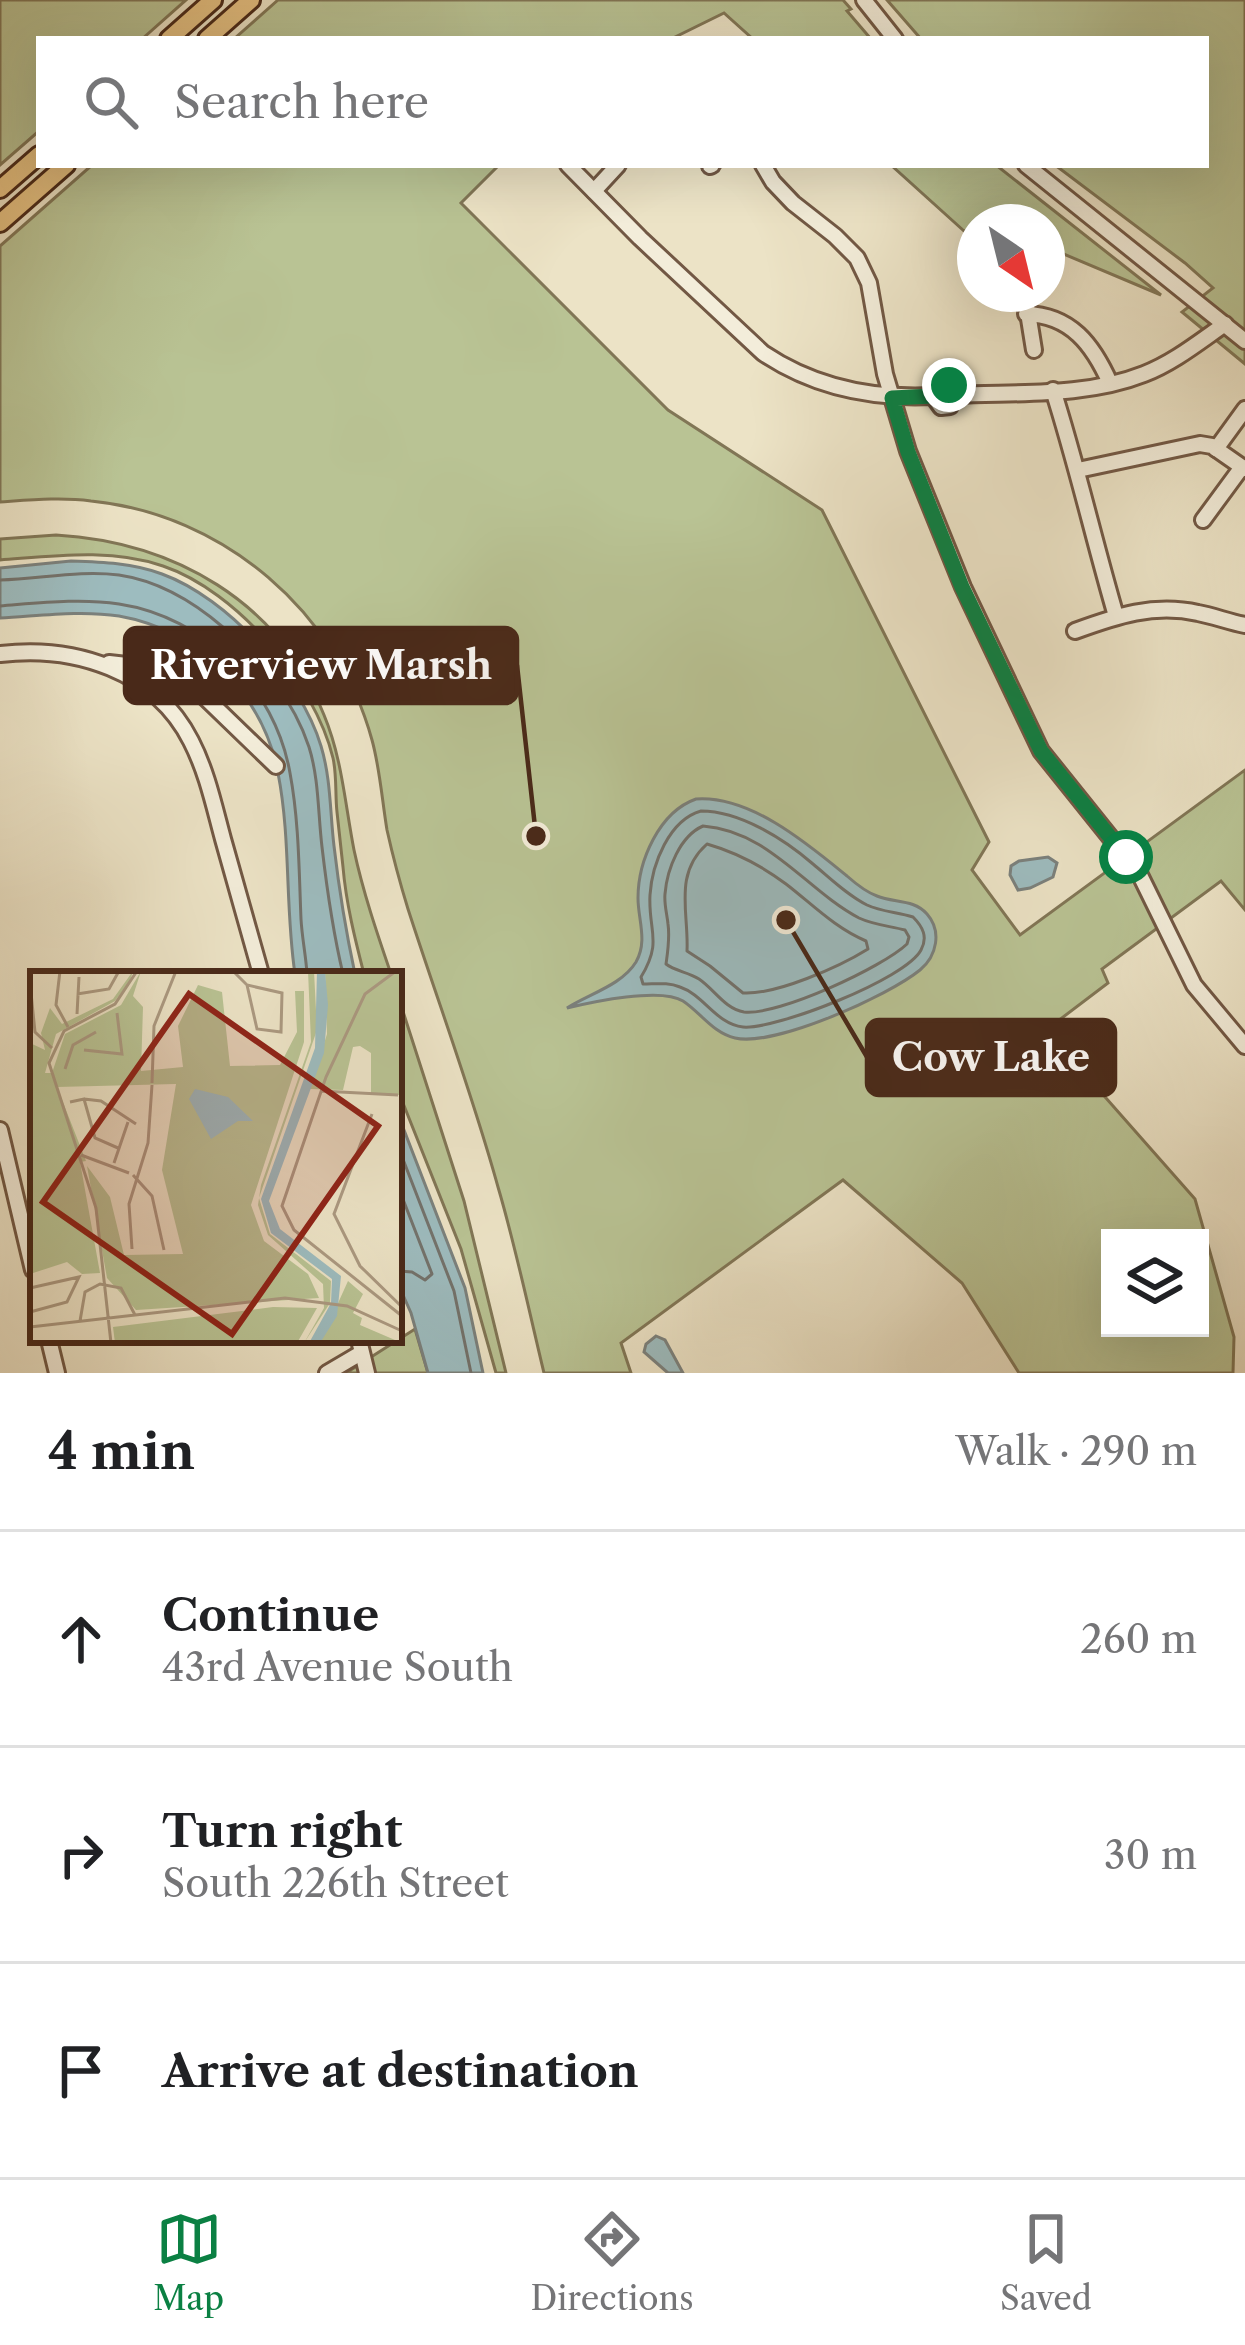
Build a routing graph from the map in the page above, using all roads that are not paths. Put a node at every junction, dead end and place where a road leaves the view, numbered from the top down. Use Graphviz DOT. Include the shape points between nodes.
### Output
graph roads {
  1 [pos="214,0"];
  2 [pos="251,0"];
  3 [pos="864,0"];
  4 [pos="173,36"];
  5 [pos="210,36"];
  6 [pos="893,36"];
  7 [pos="36,158"];
  8 [pos="63,168"];
  9 [pos="571,168"];
  10 [pos="615,168"];
  11 [pos="765,168"];
  12 [pos="1030,168"];
  13 [pos="0,189"];
  14 [pos="594,191"];
  15 [pos="0,224"];
  16 [pos="1026,314"];
  17 [pos="1225,324"];
  18 [pos="1245,341"];
  19 [pos="1034,350"];
  20 [pos="1110,383"];
  21 [pos="1053,391"];
  22 [pos="892,398"];
  23 [pos="1245,409"];
  24 [pos="1214,447"];
  25 [pos="1244,468"];
  26 [pos="1078,470"];
  27 [pos="1203,520"];
  28 [pos="1116,616"];
  29 [pos="1245,625"];
  30 [pos="1075,631"];
  31 [pos="0,654"];
  32 [pos="95,661"];
  33 [pos="276,766"];
  34 [pos="260,971"];
  35 [pos="1245,1046"];
  36 [pos="0,1130"];
  37 [pos="30,1257"];
  38 [pos="51,1343"];
  39 [pos="360,1347"];
  40 [pos="57,1373"];
  41 [pos="327,1373"];
  42 [pos="368,1373"];
  1 -- 4 [label="main road"];
  2 -- 5 [label="main road"];
  3 -- 6 [label="street"];
  7 -- 13 [label="main road"];
  8 -- 15 [label="main road"];
  9 -- 14 [label="street"];
  10 -- 14 [label="street"];
  11 -- 22 [label="street" via="857,258"];
  12 -- 17 [label="street"];
  14 -- 22 [label="street" via="764,353 804,376"];
  16 -- 19 [label="street"];
  16 -- 20 [label="street" via="1076,330"];
  17 -- 18 [label="street"];
  17 -- 20 [label="street" via="1145,374"];
  20 -- 21 [label="street"];
  21 -- 22 [label="street" via="956,395 945,407 933,396"];
  21 -- 26 [label="street"];
  22 -- 35 [label="street" via="962,587 1041,751 1139,873 1194,985"];
  23 -- 24 [label="street"];
  24 -- 25 [label="street"];
  24 -- 26 [label="street"];
  25 -- 27 [label="street"];
  26 -- 28 [label="street"];
  28 -- 29 [label="street" via="1195,612"];
  28 -- 30 [label="street"];
  31 -- 32 [label="street" via="50,651"];
  32 -- 33 [label="street" via="186,679"];
  32 -- 34 [label="street" via="154,694 191,741"];
  36 -- 37 [label="street"];
  38 -- 40 [label="street"];
  39 -- 41 [label="street"];
  39 -- 42 [label="street"];
}
